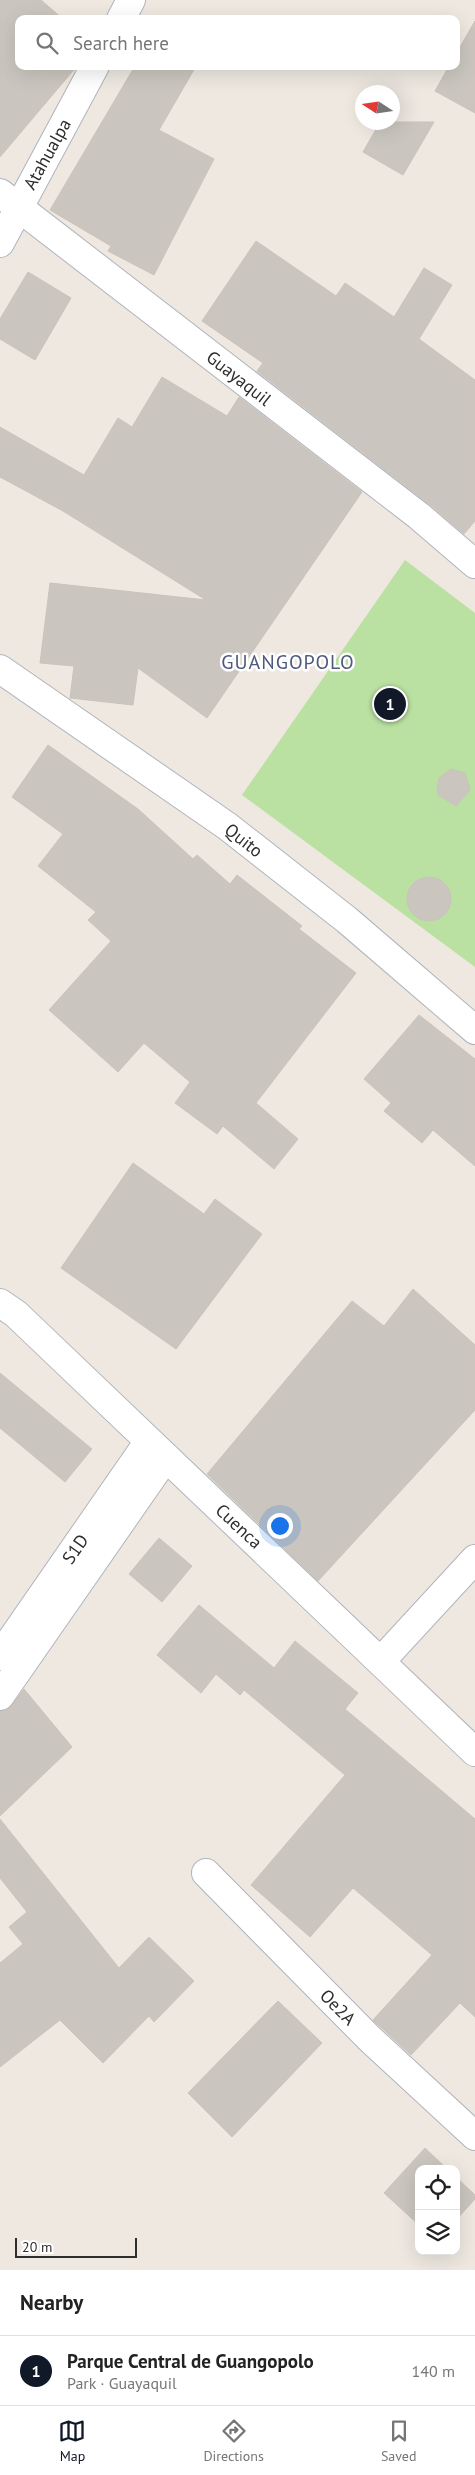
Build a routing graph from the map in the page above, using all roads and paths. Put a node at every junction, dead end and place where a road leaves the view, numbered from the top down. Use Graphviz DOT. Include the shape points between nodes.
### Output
graph roads {
  1 [pos="132,0"];
  2 [pos="123,15"];
  3 [pos="92,70"];
  4 [pos="9,200"];
  5 [pos="0,243"];
  6 [pos="475,564"];
  7 [pos="0,668"];
  8 [pos="475,1030"];
  9 [pos="0,1303"];
  10 [pos="157,1449"];
  11 [pos="475,1559"];
  12 [pos="0,1656"];
  13 [pos="382,1662"];
  14 [pos="0,1696"];
  15 [pos="475,1752"];
  16 [pos="206,1873"];
  17 [pos="475,2136"];
  1 -- 2 [label="street"];
  3 -- 4 [label="street, Atahualpa"];
  4 -- 5 [label="street, Atahualpa"];
  4 -- 6 [label="street, Guayaquil" via="419,516"];
  7 -- 8 [label="street, Quito" via="207,812 347,920"];
  9 -- 10 [label="street, Cuenca" via="16,1314"];
  10 -- 12 [label="street, S1D"];
  10 -- 13 [label="street, Cuenca"];
  10 -- 14 [label="street"];
  11 -- 13 [label="street"];
  13 -- 15 [label="street, Cuenca"];
  16 -- 17 [label="street, Oe2A" via="370,2039"];
}
